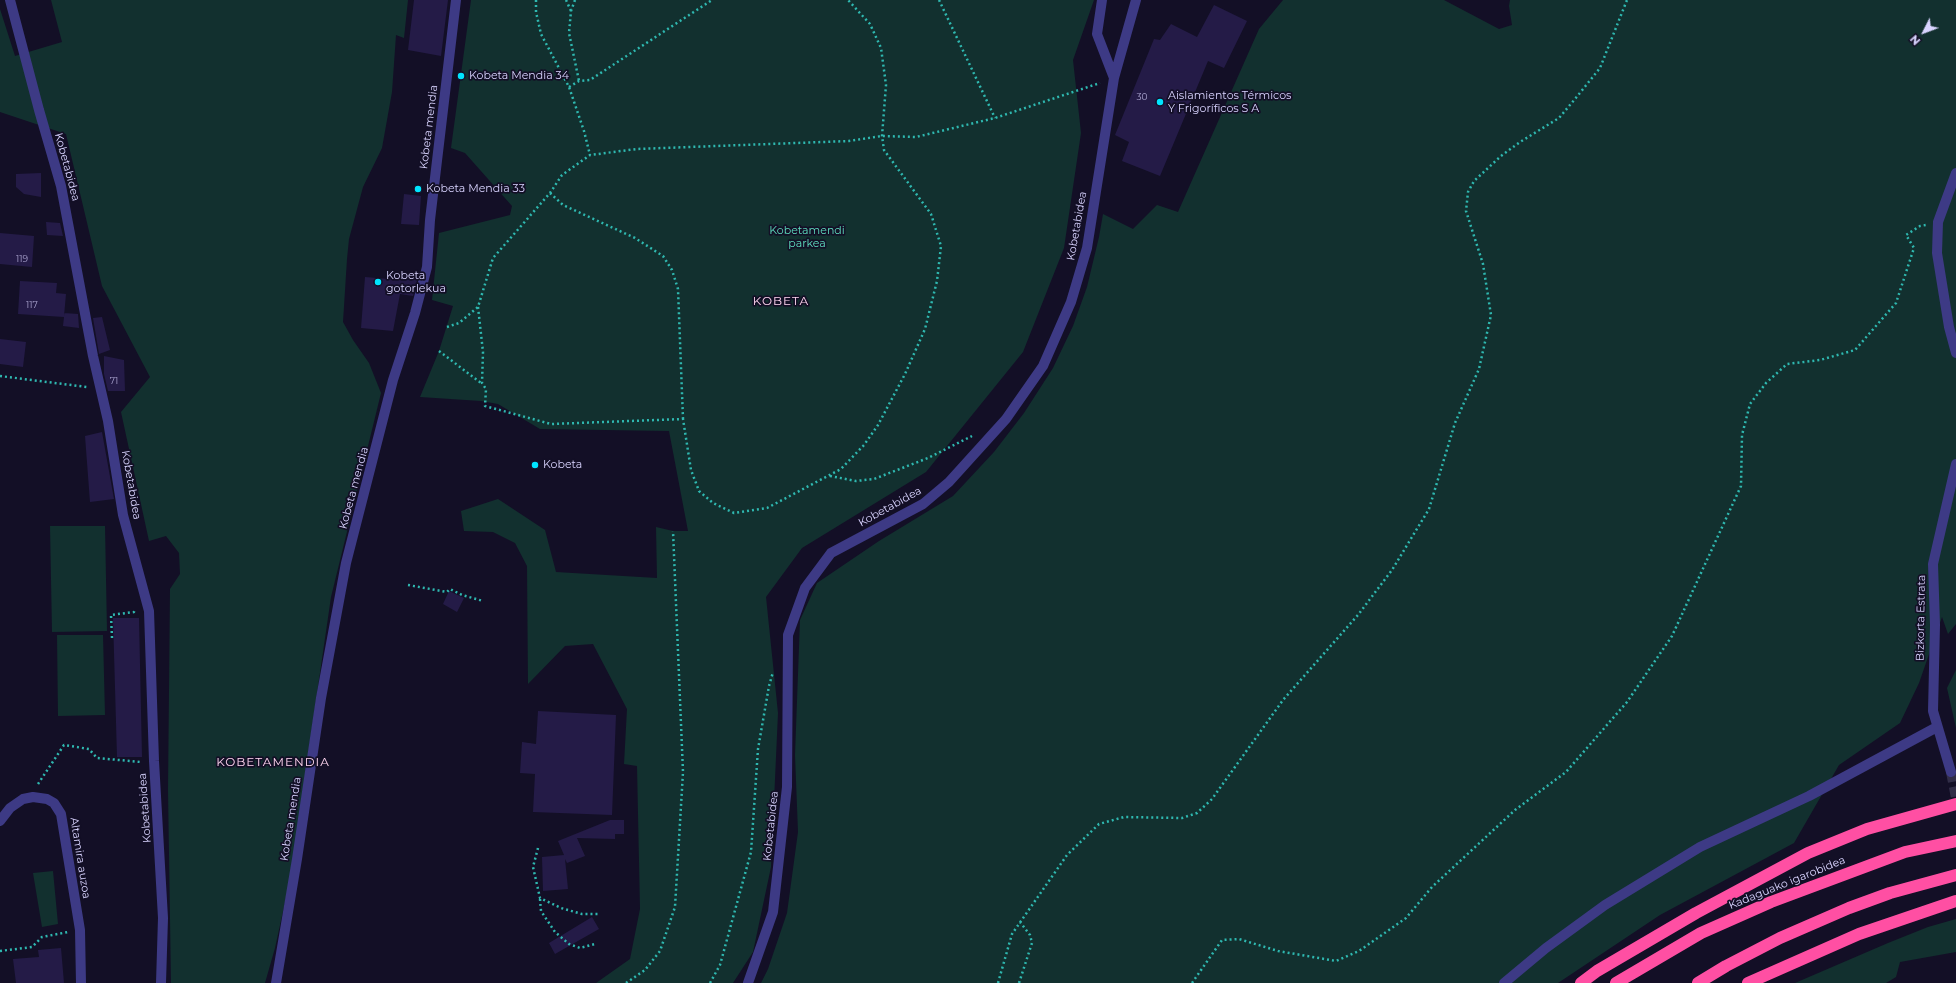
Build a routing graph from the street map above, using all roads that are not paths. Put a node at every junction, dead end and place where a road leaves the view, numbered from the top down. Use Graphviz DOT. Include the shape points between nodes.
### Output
graph roads {
  1 [pos="10,0"];
  2 [pos="456,0"];
  3 [pos="1102,0"];
  4 [pos="1136,0"];
  5 [pos="1114,78"];
  6 [pos="1956,173"];
  7 [pos="1956,353"];
  8 [pos="1956,464"];
  9 [pos="1937,727"];
  10 [pos="1951,772"];
  11 [pos="1956,804"];
  12 [pos="0,821"];
  13 [pos="1956,841"];
  14 [pos="1956,875"];
  15 [pos="1956,901"];
  16 [pos="81,983"];
  17 [pos="161,983"];
  18 [pos="276,983"];
  19 [pos="748,983"];
  20 [pos="1504,983"];
  21 [pos="1581,983"];
  22 [pos="1616,983"];
  23 [pos="1698,983"];
  24 [pos="1748,983"];
  1 -- 17 [label="street, Kobetabidea" via="61,186 108,420 123,515 149,611 162,918"];
  2 -- 18 [label="street, Kobeta mendia" via="430,220 427,267 393,380 346,563 321,698"];
  3 -- 5 [label="street" via="1097,34"];
  4 -- 5 [label="street, Kobetabidea"];
  5 -- 19 [label="street, Kobetabidea" via="1087,248 1072,302 1043,366 1006,419 949,482 924,504 831,553 805,588 788,635 787,787 773,912"];
  6 -- 7 [label="street" via="1938,222 1937,253 1949,327"];
  8 -- 9 [label="street, Bizkorta Estrata" via="1933,564 1933,711"];
  9 -- 10 [label="street, Bizkorta Estrata"];
  9 -- 20 [label="street" via="1809,796 1700,847 1605,904"];
  11 -- 21 [label="highway" via="1867,830 1808,853 1696,913"];
  12 -- 16 [label="street, Altamira auzoa" via="10,808 23,799 40,797 54,803 61,814 80,930"];
  13 -- 22 [label="highway, Kadaguako igarobidea" via="1905,852 1771,902 1701,933"];
  14 -- 23 [label="highway" via="1890,893 1849,908 1780,938"];
  15 -- 24 [label="highway" via="1859,934"];
}
